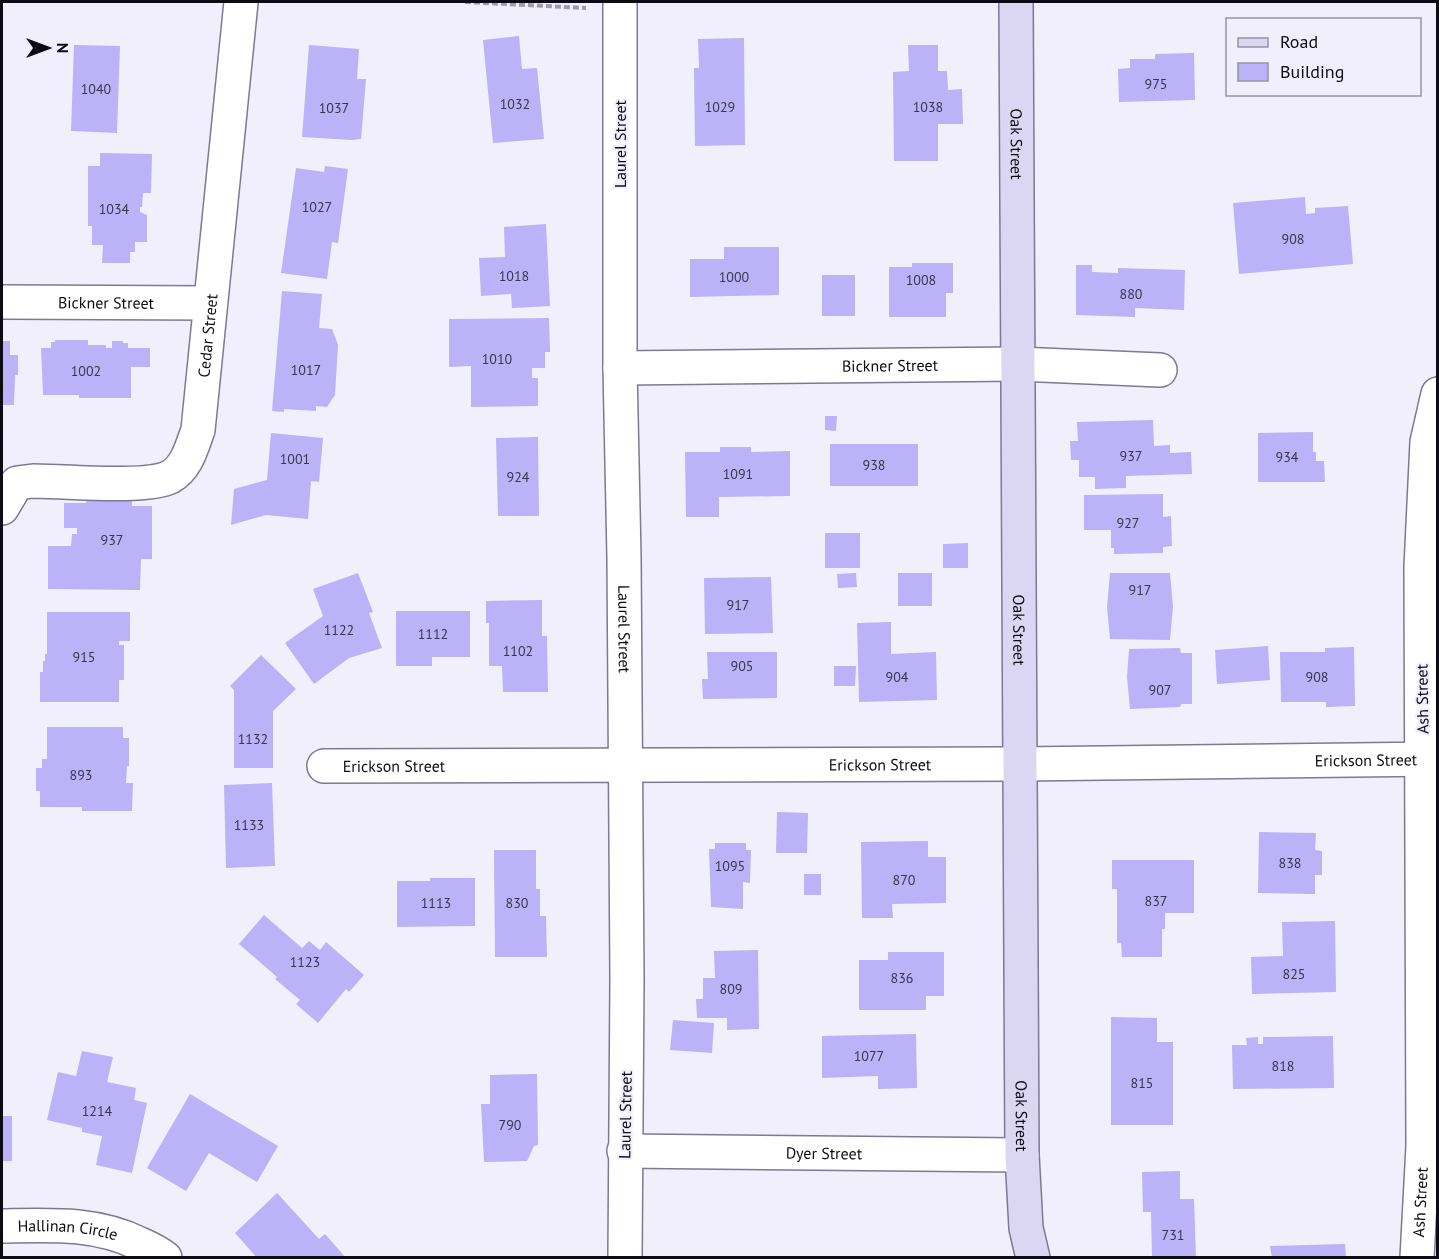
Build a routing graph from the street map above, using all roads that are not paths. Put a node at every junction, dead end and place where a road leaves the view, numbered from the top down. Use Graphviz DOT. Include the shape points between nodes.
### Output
graph roads {
  1 [pos="241,2"];
  2 [pos="1016,2"];
  3 [pos="620,6"];
  4 [pos="2,302"];
  5 [pos="210,303"];
  6 [pos="1018,364"];
  7 [pos="620,368"];
  8 [pos="1160,370"];
  9 [pos="1437,394"];
  10 [pos="2,508"];
  11 [pos="1430,759"];
  12 [pos="1022,764"];
  13 [pos="324,766"];
  14 [pos="625,766"];
  15 [pos="624,1152"];
  16 [pos="1022,1155"];
  17 [pos="2,1226"];
  18 [pos="165,1257"];
  19 [pos="625,1257"];
  20 [pos="1033,1257"];
  21 [pos="1417,1257"];
  1 -- 5 [label="street, Cedar Street"];
  2 -- 6 [label="street, Oak Street"];
  3 -- 7 [label="street, Laurel Street"];
  4 -- 5 [label="street, Bickner Street"];
  5 -- 10 [label="street, Cedar Street" via="198,430 185,463 171,476 148,483 17,483"];
  6 -- 7 [label="street, Bickner Street"];
  6 -- 8 [label="street, Bickner Street"];
  6 -- 12 [label="street, Oak Street"];
  7 -- 14 [label="street, Laurel Street"];
  9 -- 11 [label="street, Ash Street" via="1427,442 1421,567"];
  11 -- 12 [label="street, Erickson Street"];
  11 -- 21 [label="street, Ash Street" via="1424,1146"];
  12 -- 14 [label="street, Erickson Street"];
  12 -- 16 [label="street, Oak Street"];
  13 -- 14 [label="street, Erickson Street"];
  14 -- 15 [label="street, Laurel Street"];
  15 -- 16 [label="street, Dyer Street"];
  15 -- 19 [label="street, Laurel Street"];
  16 -- 20 [label="street, Oak Street" via="1026,1228"];
  17 -- 18 [label="street, Hallinan Circle" via="62,1224 96,1228 124,1236"];
}
